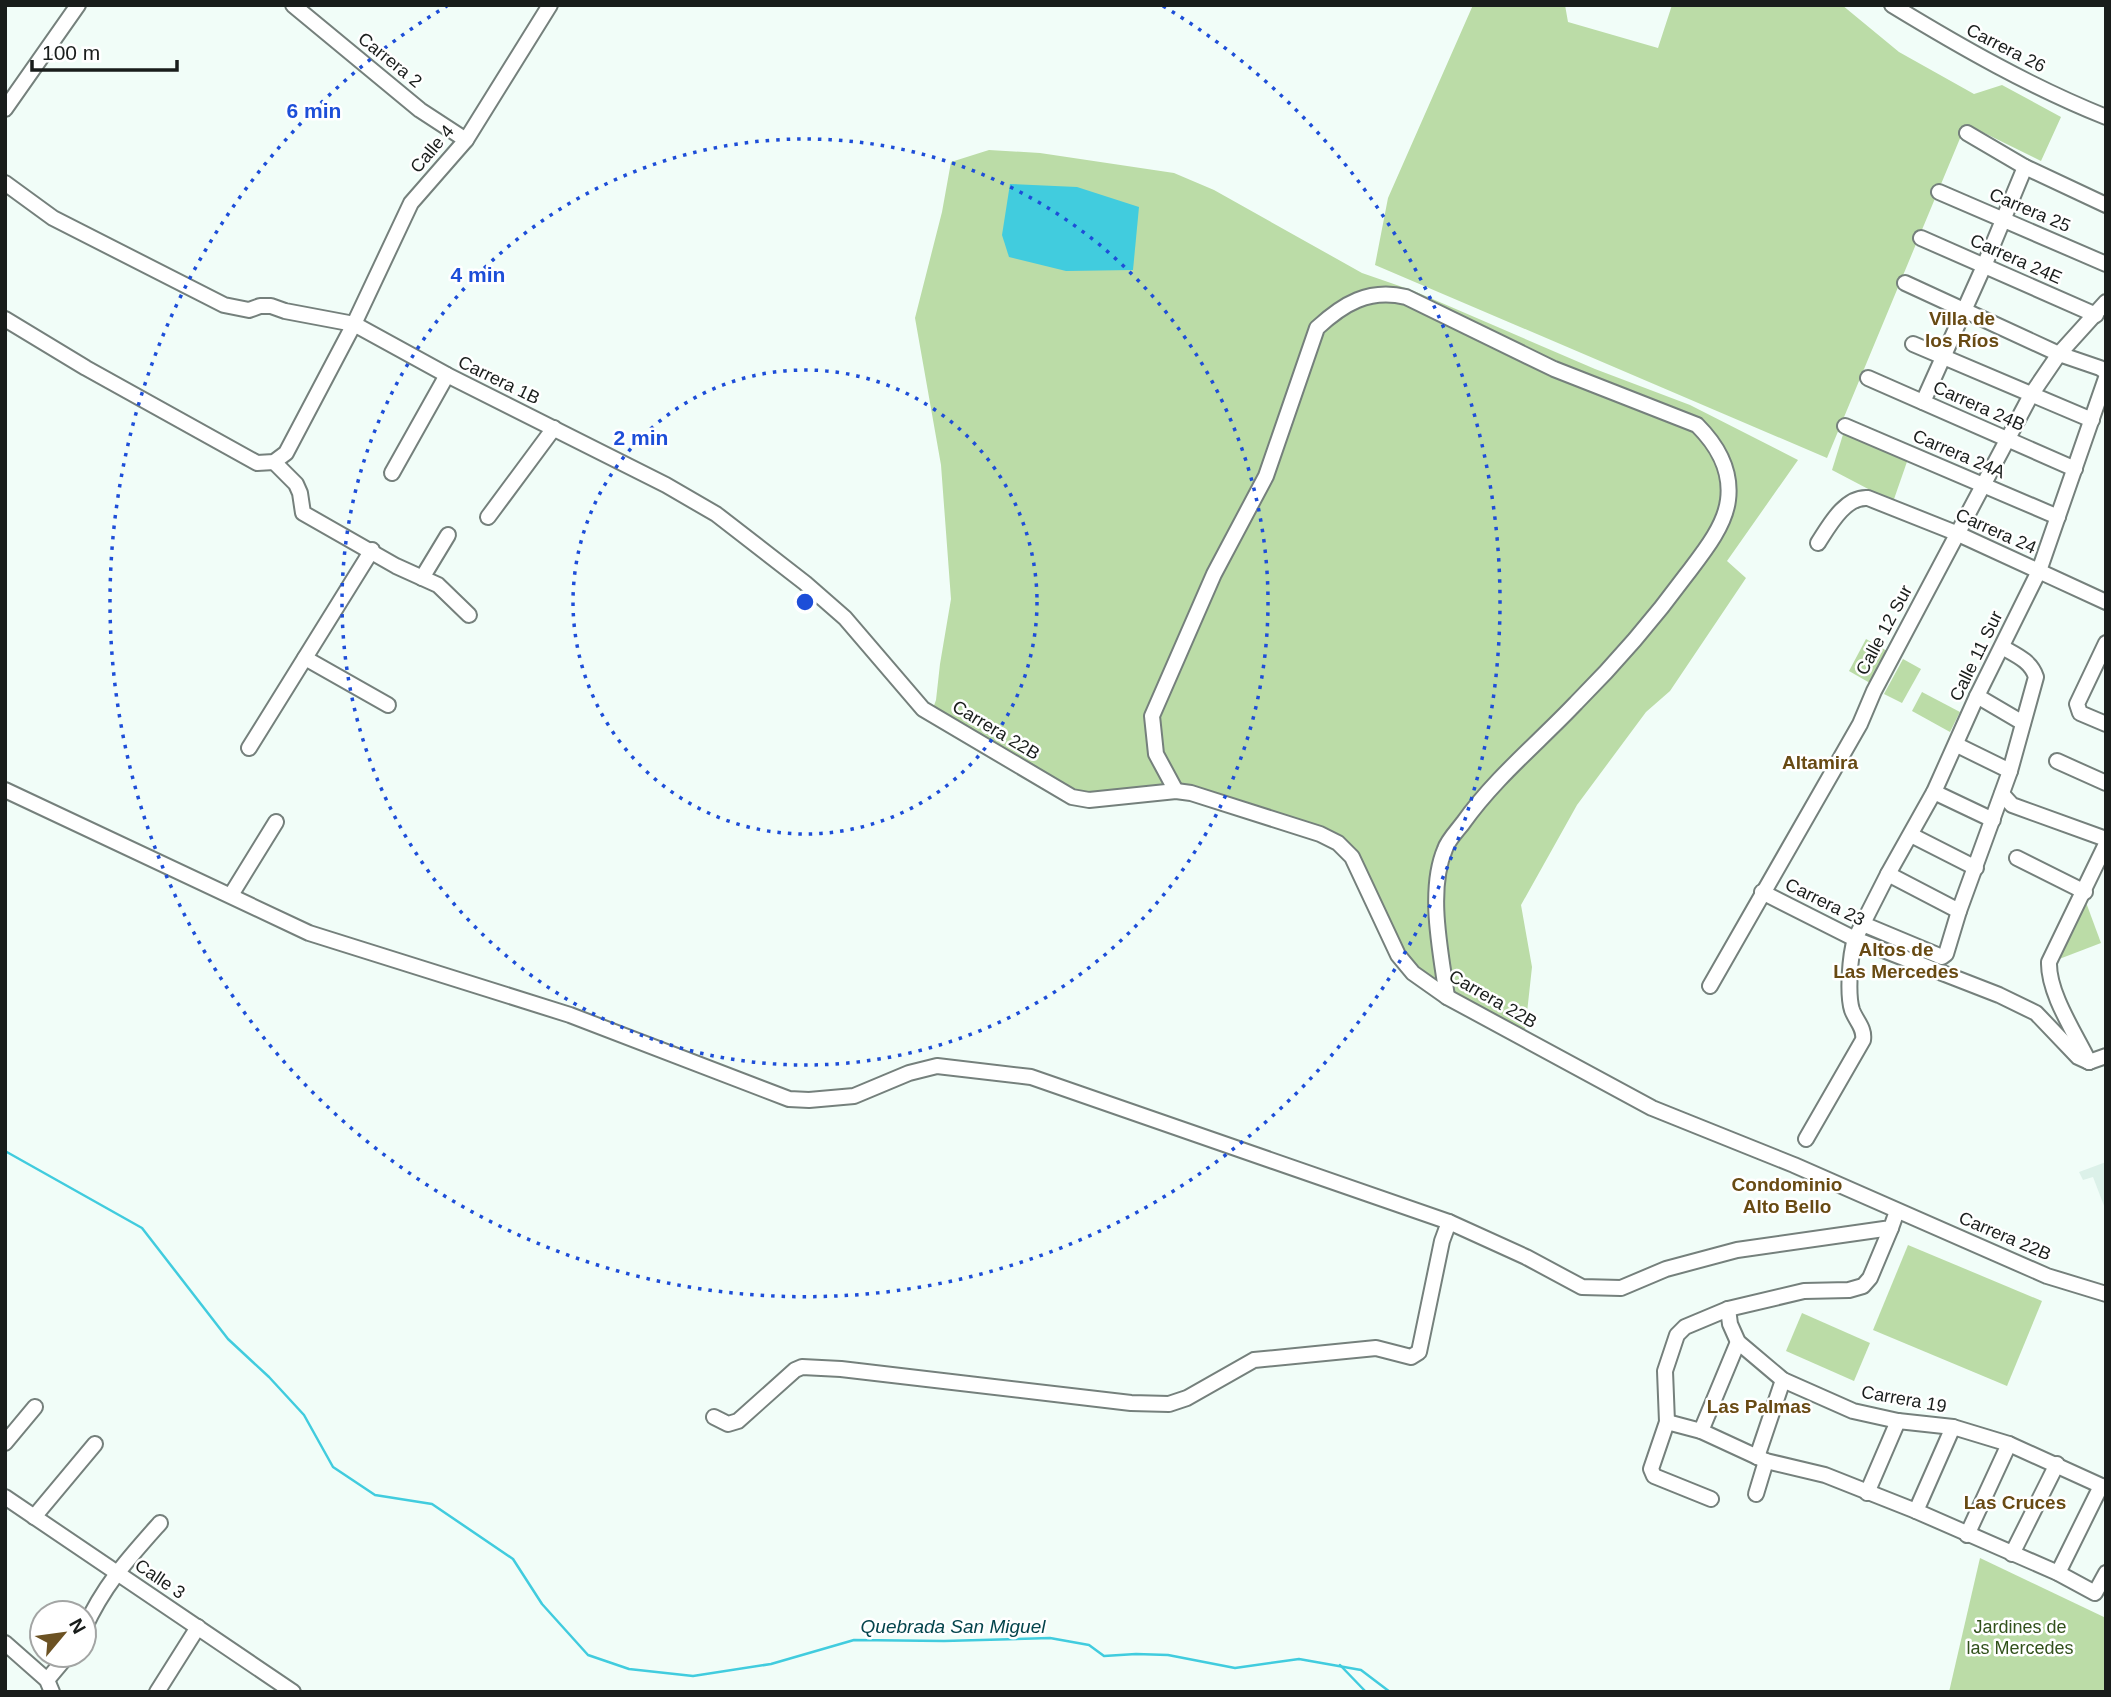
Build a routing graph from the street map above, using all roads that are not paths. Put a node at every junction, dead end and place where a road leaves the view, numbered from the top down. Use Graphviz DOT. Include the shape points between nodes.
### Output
graph roads {
  1 [pos="78,5"];
  2 [pos="293,5"];
  3 [pos="550,5"];
  4 [pos="1892,5"];
  5 [pos="5,109"];
  6 [pos="2106,117"];
  7 [pos="1968,133"];
  8 [pos="466,140"];
  9 [pos="2025,167"];
  10 [pos="5,183"];
  11 [pos="1939,192"];
  12 [pos="2106,205"];
  13 [pos="2003,220"];
  14 [pos="1921,238"];
  15 [pos="2106,264"];
  16 [pos="1984,266"];
  17 [pos="1905,283"];
  18 [pos="2106,302"];
  19 [pos="1964,311"];
  20 [pos="2096,315"];
  21 [pos="5,319"];
  22 [pos="354,324"];
  23 [pos="1913,344"];
  24 [pos="2059,354"];
  25 [pos="1942,358"];
  26 [pos="2105,373"];
  27 [pos="447,375"];
  28 [pos="1868,378"];
  29 [pos="2031,395"];
  30 [pos="1923,402"];
  31 [pos="2092,420"];
  32 [pos="1845,426"];
  33 [pos="554,428"];
  34 [pos="2007,440"];
  35 [pos="274,463"];
  36 [pos="2075,469"];
  37 [pos="392,473"];
  38 [pos="1984,485"];
  39 [pos="488,517"];
  40 [pos="2058,517"];
  41 [pos="1956,533"];
  42 [pos="448,535"];
  43 [pos="1818,543"];
  44 [pos="372,550"];
  45 [pos="2039,571"];
  46 [pos="422,578"];
  47 [pos="2106,602"];
  48 [pos="469,615"];
  49 [pos="2106,643"];
  50 [pos="2002,646"];
  51 [pos="305,658"];
  52 [pos="2102,660"];
  53 [pos="1977,696"];
  54 [pos="388,705"];
  55 [pos="923,709"];
  56 [pos="2023,723"];
  57 [pos="2106,724"];
  58 [pos="1957,745"];
  59 [pos="249,748"];
  60 [pos="2057,761"];
  61 [pos="2010,771"];
  62 [pos="2106,783"];
  63 [pos="5,790"];
  64 [pos="1176,791"];
  65 [pos="1934,792"];
  66 [pos="2002,794"];
  67 [pos="1993,820"];
  68 [pos="276,822"];
  69 [pos="1911,835"];
  70 [pos="2106,842"];
  71 [pos="2017,858"];
  72 [pos="2102,861"];
  73 [pos="1976,868"];
  74 [pos="1888,874"];
  75 [pos="1762,892"];
  76 [pos="2084,892"];
  77 [pos="231,895"];
  78 [pos="1959,911"];
  79 [pos="1863,924"];
  80 [pos="1855,939"];
  81 [pos="1710,986"];
  82 [pos="1447,997"];
  83 [pos="2106,1056"];
  84 [pos="2089,1062"];
  85 [pos="1806,1139"];
  86 [pos="1897,1211"];
  87 [pos="1449,1222"];
  88 [pos="1891,1228"];
  89 [pos="2106,1294"];
  90 [pos="1728,1309"];
  91 [pos="1738,1342"];
  92 [pos="1783,1380"];
  93 [pos="36,1406"];
  94 [pos="714,1417"];
  95 [pos="1667,1422"];
  96 [pos="1898,1422"];
  97 [pos="1953,1427"];
  98 [pos="1701,1431"];
  99 [pos="5,1443"];
  100 [pos="95,1444"];
  101 [pos="2009,1444"];
  102 [pos="1762,1459"];
  103 [pos="2057,1464"];
  104 [pos="2103,1487"];
  105 [pos="1867,1493"];
  106 [pos="1756,1494"];
  107 [pos="5,1497"];
  108 [pos="1711,1499"];
  109 [pos="1916,1511"];
  110 [pos="34,1517"];
  111 [pos="160,1523"];
  112 [pos="1967,1535"];
  113 [pos="2012,1554"];
  114 [pos="116,1572"];
  115 [pos="2058,1573"];
  116 [pos="2106,1573"];
  117 [pos="98,1601"];
  118 [pos="198,1627"];
  119 [pos="5,1643"];
  120 [pos="60,1669"];
  121 [pos="50,1686"];
  122 [pos="157,1692"];
  123 [pos="293,1692"];
  1 -- 5 [label="street"];
  2 -- 8 [label="street, Carrera 2" via="421,110"];
  3 -- 8 [label="street, Calle 4"];
  4 -- 6 [label="street, Carrera 26" via="1954,43"];
  7 -- 9 [label="street"];
  8 -- 22 [label="street, Calle 4" via="411,204"];
  9 -- 12 [label="street"];
  9 -- 13 [label="street"];
  10 -- 22 [label="street, Carrera 1B" via="53,218 224,305 249,310 271,306"];
  11 -- 13 [label="street, Carrera 25"];
  13 -- 15 [label="street, Carrera 25"];
  13 -- 16 [label="street"];
  14 -- 16 [label="street, Carrera 24E"];
  16 -- 19 [label="street"];
  16 -- 20 [label="street, Carrera 24E"];
  17 -- 19 [label="street"];
  18 -- 20 [label="street, Calle 12 Sur"];
  19 -- 24 [label="street"];
  19 -- 25 [label="street"];
  20 -- 24 [label="street, Calle 12 Sur"];
  21 -- 35 [label="street" via="257,463"];
  22 -- 27 [label="street, Carrera 1B"];
  22 -- 35 [label="street, Calle 4" via="286,453"];
  23 -- 25 [label="street"];
  24 -- 26 [label="street"];
  24 -- 29 [label="street, Calle 12 Sur"];
  25 -- 29 [label="street"];
  25 -- 30 [label="street"];
  26 -- 31 [label="street, Calle 11 Sur"];
  27 -- 33 [label="street, Carrera 1B"];
  27 -- 37 [label="street"];
  28 -- 30 [label="street, Carrera 24B"];
  29 -- 31 [label="street"];
  29 -- 34 [label="street, Calle 12 Sur"];
  30 -- 34 [label="street, Carrera 24B"];
  31 -- 36 [label="street, Calle 11 Sur"];
  32 -- 38 [label="street, Carrera 24A"];
  33 -- 39 [label="street"];
  33 -- 55 [label="street, Carrera 1B" via="666,485 760,546 845,618"];
  34 -- 36 [label="street, Carrera 24B"];
  34 -- 38 [label="street, Calle 12 Sur"];
  35 -- 44 [label="street" via="296,484 303,513"];
  36 -- 40 [label="street, Calle 11 Sur"];
  38 -- 40 [label="street, Carrera 24A"];
  38 -- 41 [label="street, Calle 12 Sur"];
  40 -- 45 [label="street, Calle 11 Sur"];
  41 -- 43 [label="street, Carrera 24" via="1868,498 1855,500 1840,513"];
  41 -- 45 [label="street, Carrera 24"];
  41 -- 75 [label="street, Calle 12 Sur" via="1860,724"];
  42 -- 46 [label="street"];
  44 -- 46 [label="street"];
  44 -- 51 [label="street"];
  45 -- 47 [label="street, Carrera 24"];
  45 -- 50 [label="street, Calle 11 Sur"];
  46 -- 48 [label="street" via="438,585"];
  49 -- 52 [label="street"];
  50 -- 53 [label="street, Calle 11 Sur"];
  50 -- 56 [label="street" via="2034,668 2036,677"];
  51 -- 54 [label="street"];
  51 -- 59 [label="street"];
  52 -- 57 [label="street" via="2077,704 2080,713"];
  53 -- 56 [label="street"];
  53 -- 58 [label="street, Calle 11 Sur"];
  55 -- 64 [label="street, Carrera 22B" via="1072,797 1089,800"];
  56 -- 61 [label="street"];
  58 -- 61 [label="street"];
  58 -- 65 [label="street, Calle 11 Sur"];
  60 -- 62 [label="street"];
  61 -- 66 [label="street"];
  63 -- 77 [label="street"];
  64 -- 82 [label="street, Carrera 22B" via="1338,843 1352,857 1398,955 1413,973"];
  64 -- 82 [label="street" via="1156,754 1152,716 1214,575 1266,476 1317,328 1334,312 1370,295 1406,297 1554,369 1697,425 1712,439 1726,468 1728,499 1721,521 1668,600 1578,702 1481,797 1445,848 1437,876 1437,900"];
  65 -- 67 [label="street"];
  65 -- 69 [label="street, Calle 11 Sur"];
  66 -- 67 [label="street"];
  66 -- 70 [label="street" via="2012,805"];
  67 -- 73 [label="street"];
  68 -- 77 [label="street"];
  69 -- 73 [label="street"];
  69 -- 74 [label="street, Calle 11 Sur"];
  70 -- 72 [label="street"];
  71 -- 76 [label="street"];
  72 -- 76 [label="street"];
  73 -- 78 [label="street"];
  74 -- 78 [label="street"];
  74 -- 79 [label="street, Calle 11 Sur"];
  75 -- 80 [label="street, Carrera 23"];
  75 -- 81 [label="street, Calle 12 Sur"];
  76 -- 84 [label="street" via="2049,961 2049,976"];
  77 -- 87 [label="street" via="309,933 570,1015 789,1099 854,1096 937,1066 1031,1077"];
  78 -- 79 [label="street" via="1945,956"];
  79 -- 80 [label="street, Calle 11 Sur"];
  80 -- 84 [label="street, Carrera 23" via="2036,1013 2078,1057"];
  80 -- 85 [label="street" via="1851,999 1863,1040"];
  82 -- 86 [label="street, Carrera 22B" via="1652,1108"];
  83 -- 84 [label="street"];
  86 -- 88 [label="street"];
  86 -- 89 [label="street, Carrera 22B" via="2047,1276"];
  87 -- 88 [label="street" via="1581,1287 1621,1288 1666,1269 1737,1251"];
  87 -- 94 [label="street" via="1419,1352 1411,1357 1376,1348 1254,1360 1169,1404 802,1367 738,1421 728,1424"];
  88 -- 90 [label="street" via="1863,1286 1804,1291"];
  90 -- 91 [label="street"];
  90 -- 95 [label="street" via="1677,1335 1665,1371"];
  91 -- 92 [label="street, Carrera 19"];
  91 -- 98 [label="street"];
  92 -- 96 [label="street, Carrera 19" via="1853,1411"];
  92 -- 102 [label="street"];
  93 -- 99 [label="street"];
  95 -- 98 [label="street"];
  95 -- 108 [label="street" via="1652,1473"];
  96 -- 97 [label="street, Carrera 19"];
  96 -- 105 [label="street"];
  97 -- 101 [label="street, Carrera 19"];
  97 -- 109 [label="street"];
  98 -- 102 [label="street"];
  100 -- 110 [label="street"];
  101 -- 103 [label="street, Carrera 19"];
  101 -- 112 [label="street"];
  102 -- 105 [label="street" via="1825,1475"];
  102 -- 106 [label="street"];
  103 -- 104 [label="street, Carrera 19"];
  103 -- 113 [label="street"];
  104 -- 115 [label="street"];
  105 -- 109 [label="street"];
  107 -- 110 [label="street, Calle 3"];
  109 -- 112 [label="street"];
  110 -- 114 [label="street, Calle 3"];
  111 -- 114 [label="street"];
  112 -- 113 [label="street"];
  113 -- 115 [label="street"];
  114 -- 117 [label="street"];
  114 -- 118 [label="street, Calle 3"];
  115 -- 116 [label="street" via="2095,1593"];
  118 -- 122 [label="street"];
  118 -- 123 [label="street, Calle 3"];
  119 -- 121 [label="street"];
  120 -- 121 [label="street"];
}
